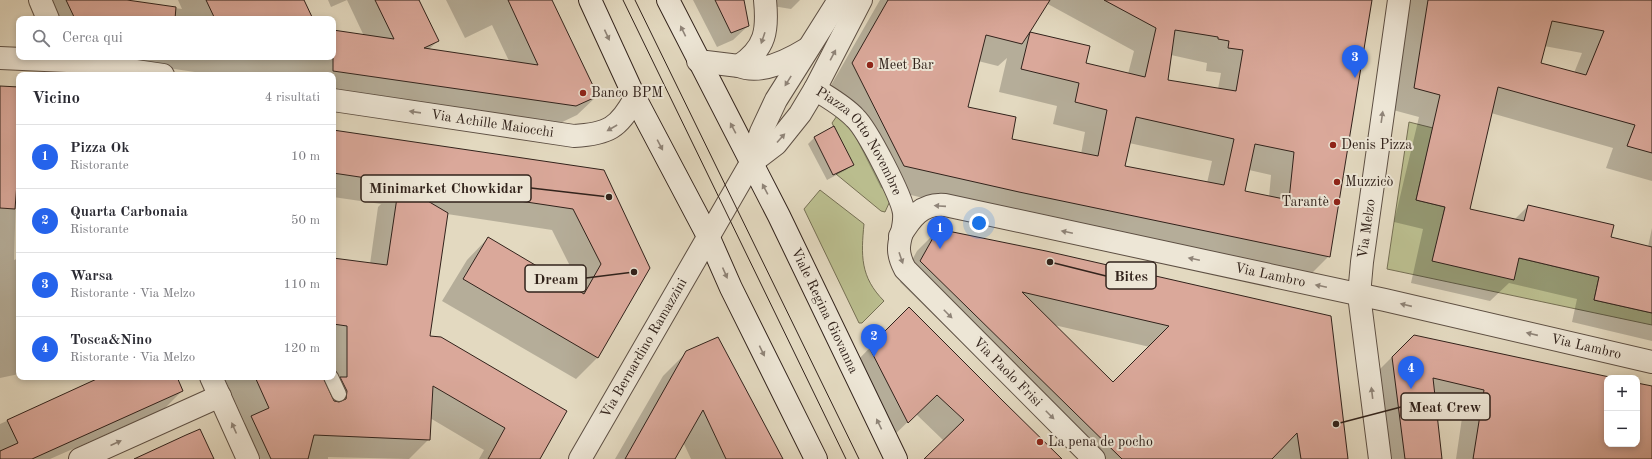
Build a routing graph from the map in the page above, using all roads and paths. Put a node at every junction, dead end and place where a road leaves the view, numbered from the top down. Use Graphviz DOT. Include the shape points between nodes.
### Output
graph roads {
  1 [pos="40,0"];
  2 [pos="590,0"];
  3 [pos="668,0"];
  4 [pos="765,0"];
  5 [pos="839,0"];
  6 [pos="861,0"];
  7 [pos="1399,0"];
  8 [pos="47,16"];
  9 [pos="808,48"];
  10 [pos="0,58"];
  11 [pos="16,59"];
  12 [pos="23,60"];
  13 [pos="698,61"];
  14 [pos="69,64"];
  15 [pos="739,66"];
  16 [pos="137,72"];
  17 [pos="815,89"];
  18 [pos="635,98"];
  19 [pos="336,100"];
  20 [pos="751,163"];
  21 [pos="900,236"];
  22 [pos="709,238"];
  23 [pos="920,286"];
  24 [pos="1360,295"];
  25 [pos="1652,362"];
  26 [pos="212,380"];
  27 [pos="332,380"];
  28 [pos="339,394"];
  29 [pos="220,396"];
  30 [pos="80,459"];
  31 [pos="248,459"];
  32 [pos="580,459"];
  33 [pos="816,459"];
  34 [pos="896,459"];
  35 [pos="1094,459"];
  36 [pos="1380,459"];
  1 -- 8 [label="street"];
  2 -- 18 [label="street, one-way"];
  13 -- 3 [label="street, one-way"];
  4 -- 15 [label="street, one-way" via="767,24 762,44 755,54"];
  5 -- 9 [label="street, Piazza Otto Novembre"];
  17 -- 6 [label="street, one-way"];
  24 -- 7 [label="street, Via Melzo, one-way" via="1362,262"];
  9 -- 15 [label="street" via="772,66"];
  9 -- 20 [label="street, Piazza Otto Novembre, one-way" via="767,117"];
  10 -- 11 [label="street"];
  12 -- 14 [label="street"];
  13 -- 15 [label="street"];
  20 -- 13 [label="street, one-way"];
  14 -- 16 [label="street"];
  20 -- 17 [label="street, Piazza Otto Novembre, one-way" via="783,136"];
  17 -- 21 [label="street, Piazza Otto Novembre" via="843,106 863,126 903,207 904,225"];
  18 -- 19 [label="street, Via Achille Maiocchi, one-way" via="618,124 606,132 574,136"];
  18 -- 22 [label="street, one-way"];
  20 -- 22 [label="street, Piazza Otto Novembre"];
  34 -- 20 [label="street, Viale Regina Giovanna, one-way"];
  21 -- 23 [label="street, Piazza Otto Novembre, one-way" via="898,250 902,263"];
  24 -- 21 [label="street, Via Lambro, one-way" via="938,205 930,205 919,211"];
  22 -- 32 [label="street, Via Bernardino Ramazzini"];
  22 -- 33 [label="street, one-way"];
  23 -- 35 [label="street, Via Paolo Frisi, one-way"];
  25 -- 24 [label="street, Via Lambro, one-way"];
  36 -- 24 [label="street, Via Melzo, one-way"];
  26 -- 29 [label="street"];
  27 -- 28 [label="lane"];
  30 -- 29 [label="street, one-way"];
  31 -- 29 [label="street, one-way"];
}
